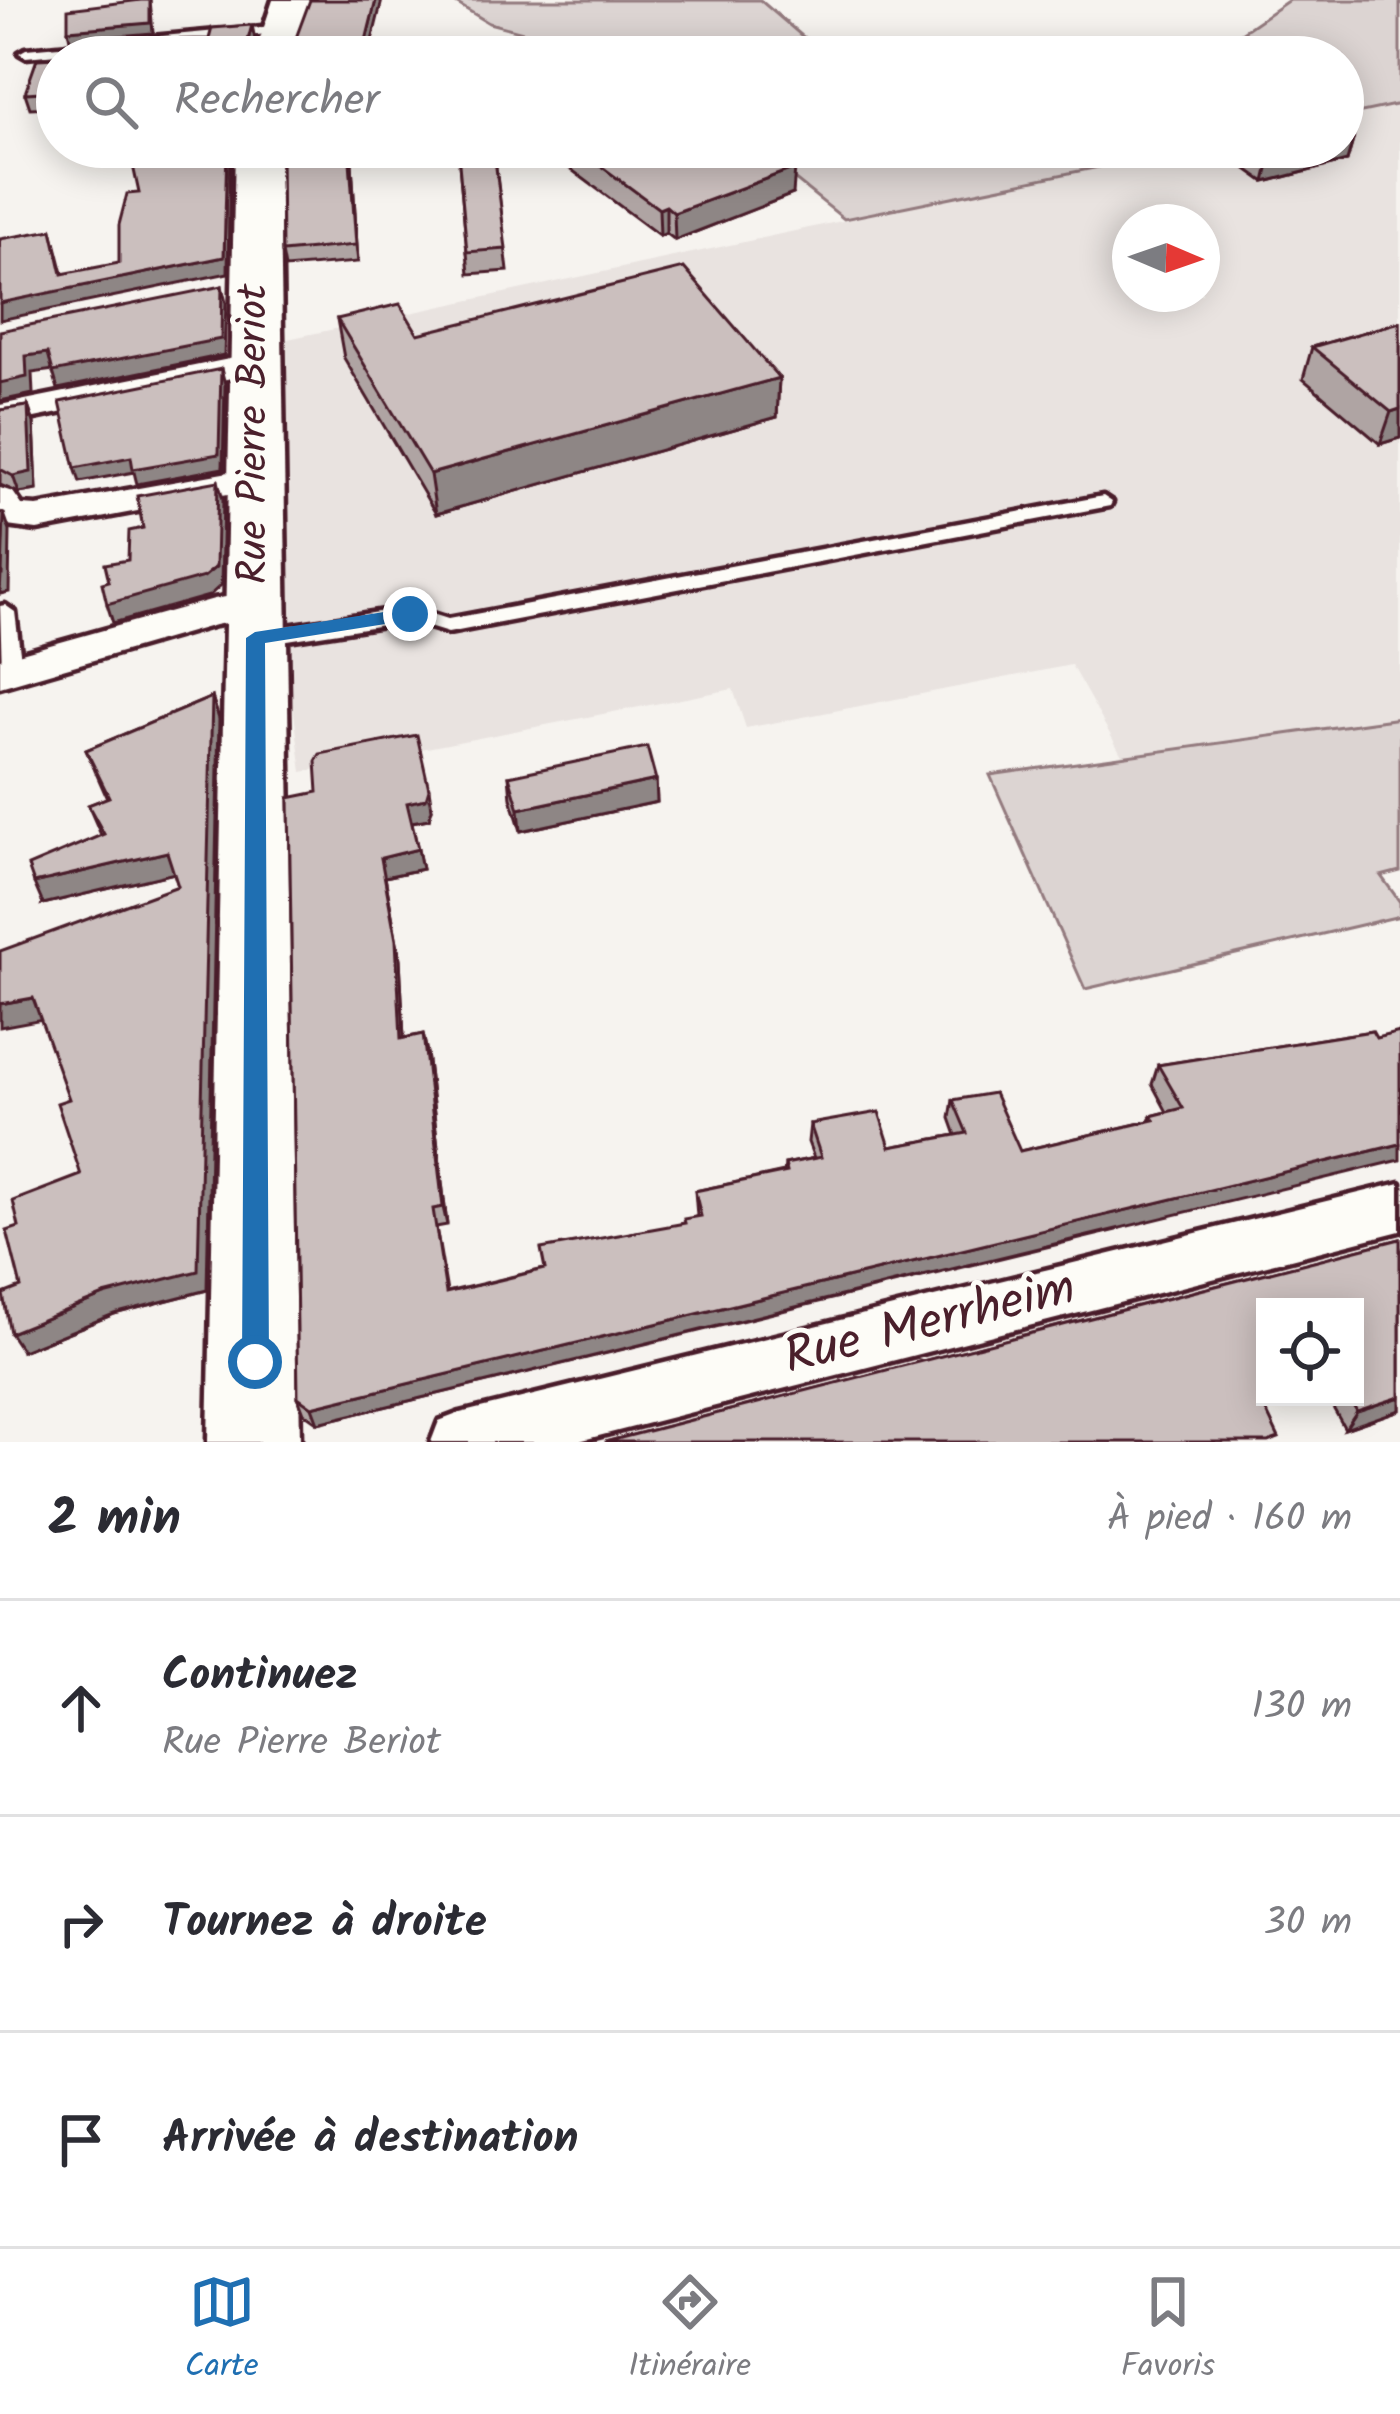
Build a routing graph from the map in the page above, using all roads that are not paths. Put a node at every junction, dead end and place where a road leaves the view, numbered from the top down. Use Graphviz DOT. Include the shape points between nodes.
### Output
graph roads {
  1 [pos="284,28"];
  2 [pos="201,36"];
  3 [pos="36,52"];
  4 [pos="26,53"];
  5 [pos="255,168"];
  6 [pos="254,364"];
  7 [pos="0,415"];
  8 [pos="257,466"];
  9 [pos="0,500"];
  10 [pos="1103,502"];
  11 [pos="0,613"];
  12 [pos="255,621"];
  13 [pos="6,671"];
  14 [pos="1400,1207"];
  15 [pos="254,1442"];
  16 [pos="460,1442"];
  1 -- 2 [label="lane"];
  3 -- 4 [label="lane"];
  5 -- 6 [label="main road, Rue Pierre Beriot" via="242,286"];
  6 -- 7 [label="street"];
  6 -- 8 [label="main road, Rue Pierre Beriot"];
  8 -- 9 [label="street" via="37,518 10,516"];
  8 -- 12 [label="main road, Rue Pierre Beriot"];
  10 -- 12 [label="lane" via="448,626 410,614"];
  11 -- 13 [label="lane"];
  12 -- 13 [label="street" via="214,612"];
  12 -- 15 [label="main road, Rue Pierre Beriot"];
  14 -- 16 [label="street, Rue Merrheim"];
}
